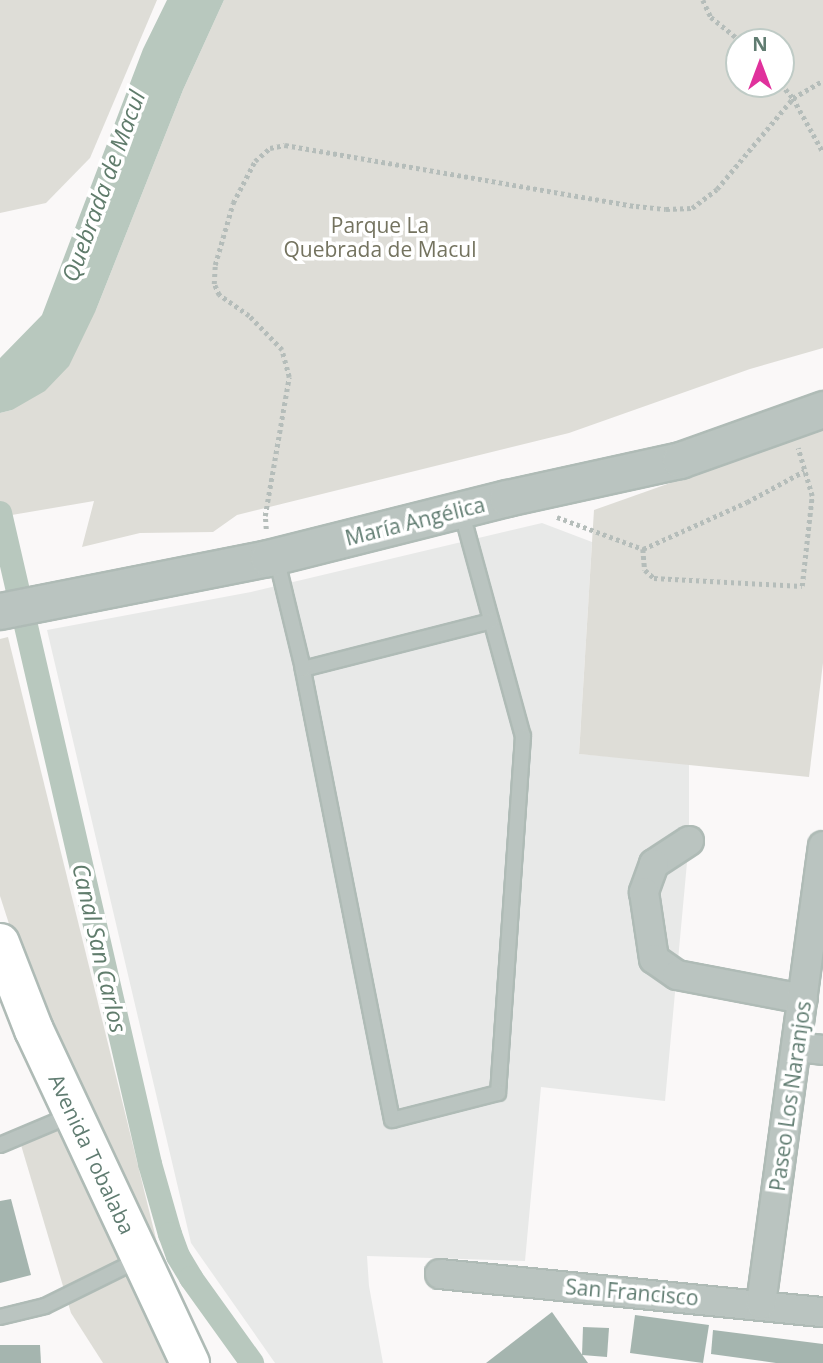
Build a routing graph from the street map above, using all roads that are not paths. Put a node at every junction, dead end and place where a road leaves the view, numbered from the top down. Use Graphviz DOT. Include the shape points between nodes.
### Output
graph roads {
  1 [pos="823,409"];
  2 [pos="461,510"];
  3 [pos="272,557"];
  4 [pos="0,611"];
  5 [pos="491,621"];
  6 [pos="303,669"];
  7 [pos="689,841"];
  8 [pos="823,846"];
  9 [pos="0,943"];
  10 [pos="8,991"];
  11 [pos="803,999"];
  12 [pos="810,1049"];
  13 [pos="62,1119"];
  14 [pos="0,1145"];
  15 [pos="141,1258"];
  16 [pos="440,1274"];
  17 [pos="761,1304"];
  18 [pos="823,1312"];
  19 [pos="0,1317"];
  20 [pos="190,1363"];
  1 -- 2 [label="street, María Angélica" via="680,460"];
  2 -- 3 [label="street, María Angélica"];
  2 -- 5 [label="lane"];
  3 -- 4 [label="street, María Angélica"];
  3 -- 6 [label="lane"];
  5 -- 6 [label="lane"];
  5 -- 6 [label="lane" via="523,736 498,1093 393,1120"];
  7 -- 11 [label="street" via="653,864 644,892 653,959 677,975"];
  8 -- 11 [label="street, Paseo Los Naranjos"];
  9 -- 10 [label="main road, Avenida Tobalaba"];
  10 -- 15 [label="main road, Avenida Tobalaba"];
  11 -- 12 [label="street, Paseo Los Naranjos"];
  12 -- 17 [label="street, Paseo Los Naranjos"];
  13 -- 14 [label="lane"];
  15 -- 19 [label="lane" via="46,1306"];
  15 -- 20 [label="main road, Avenida Tobalaba"];
  16 -- 17 [label="street, San Francisco"];
  17 -- 18 [label="street, San Francisco"];
}
